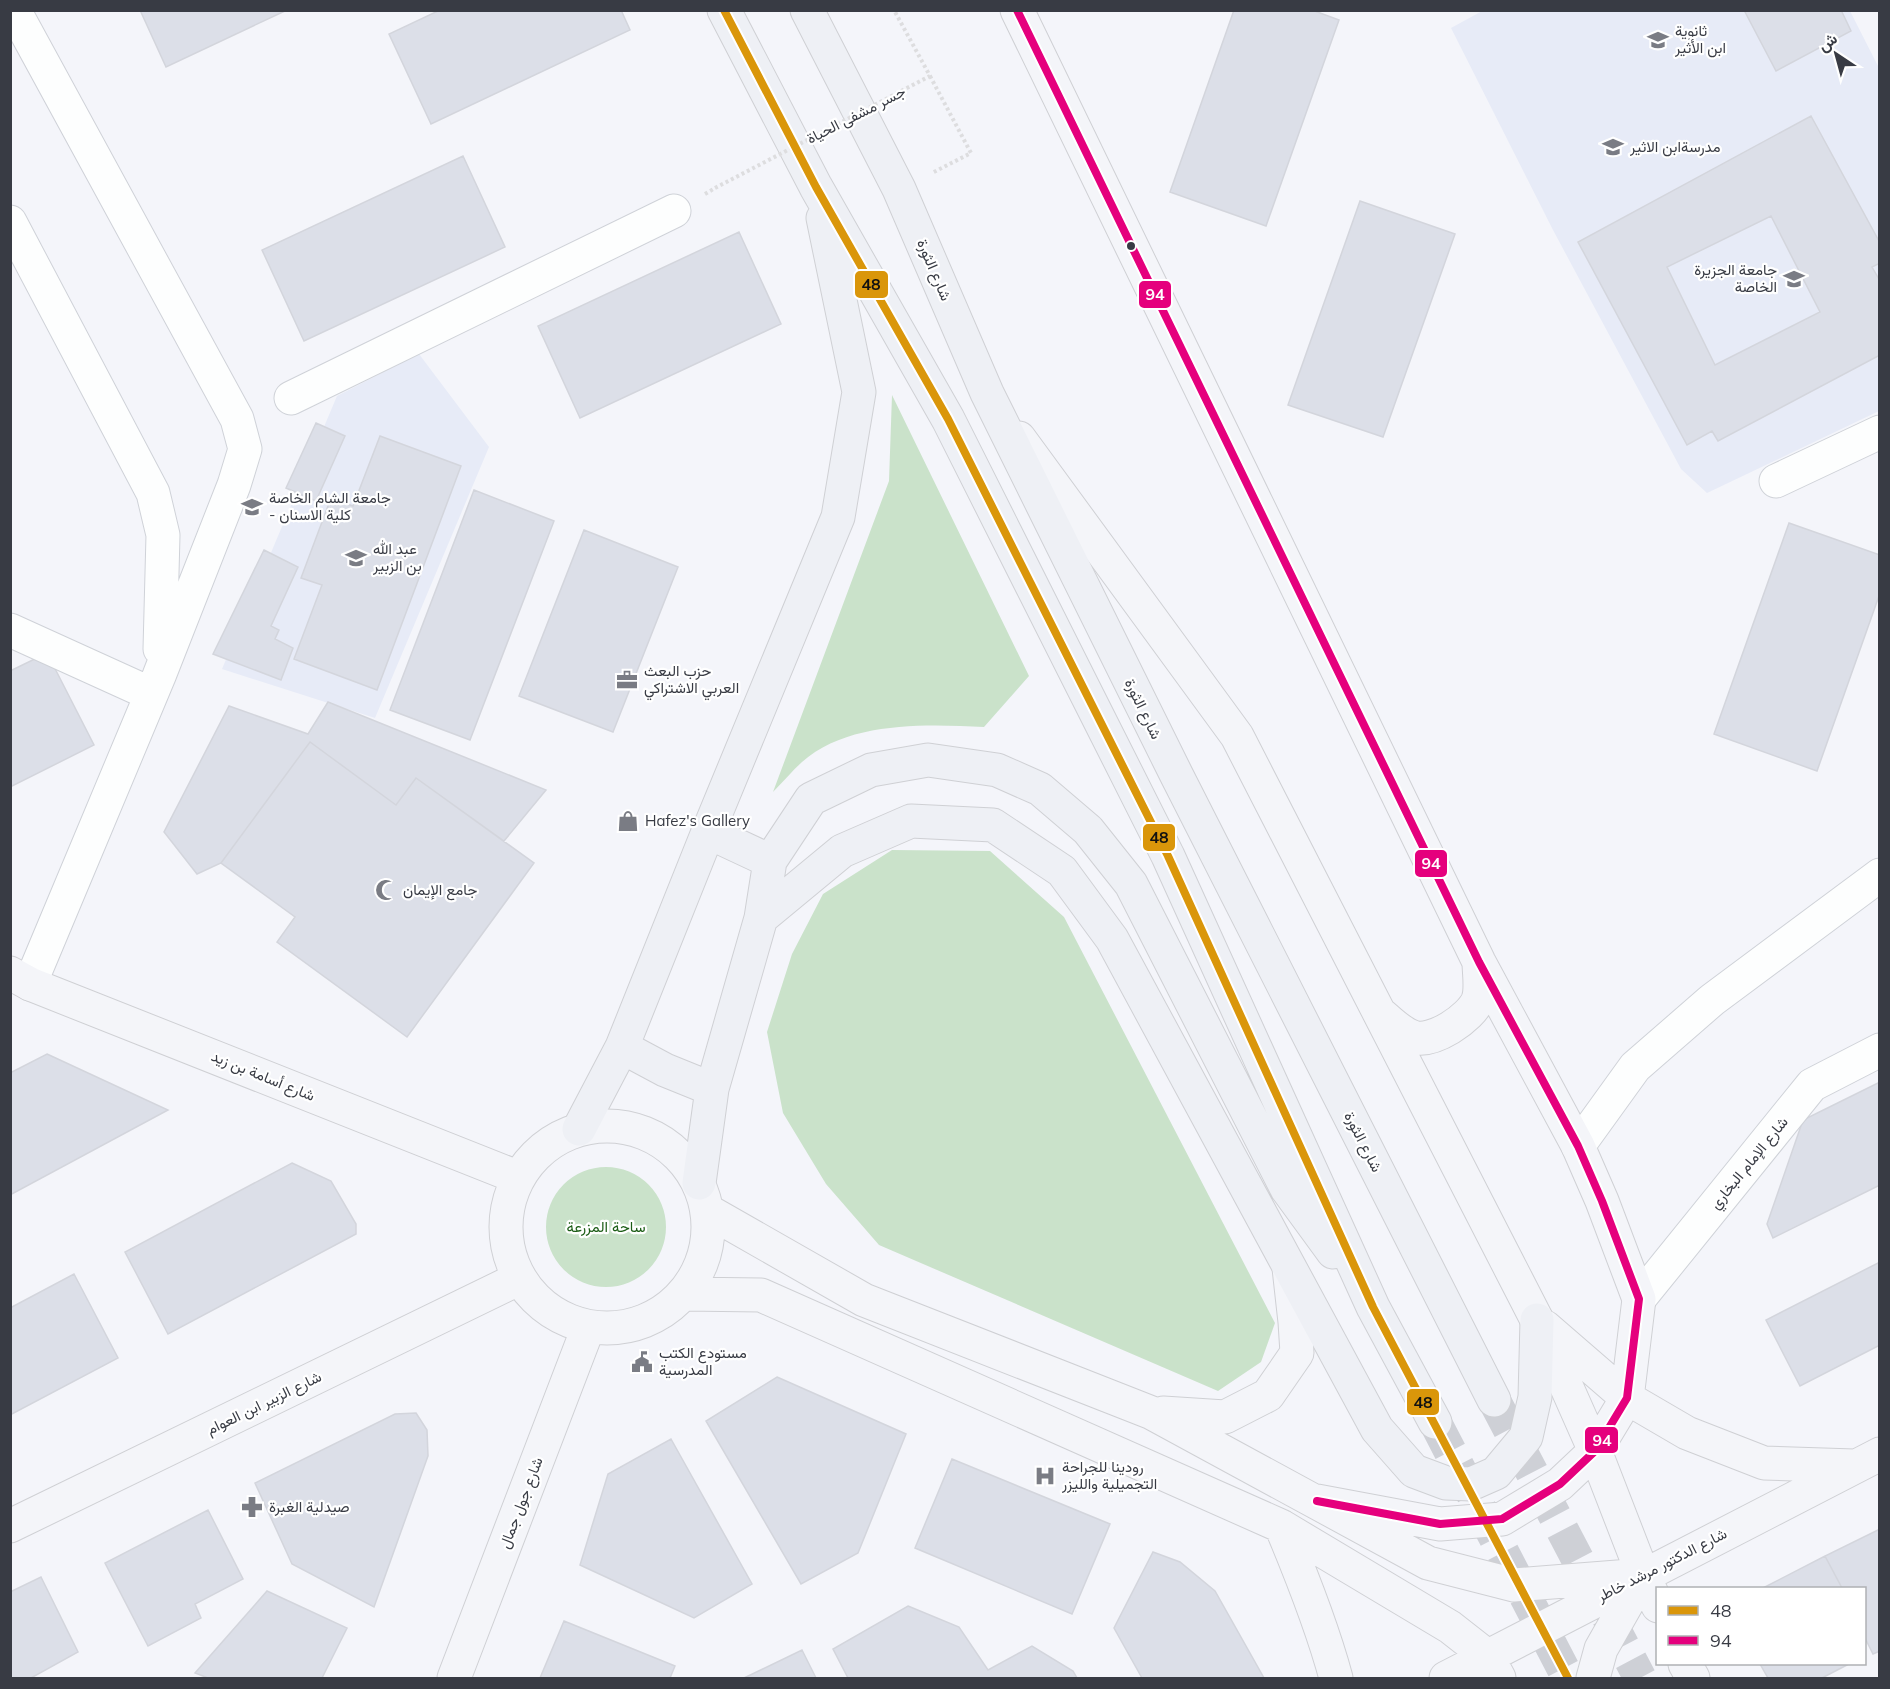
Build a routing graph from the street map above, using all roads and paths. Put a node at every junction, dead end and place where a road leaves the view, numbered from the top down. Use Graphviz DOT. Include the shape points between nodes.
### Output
graph roads {
  1 [pos="14,10"];
  2 [pos="724,10"];
  3 [pos="807,10"];
  4 [pos="894,10"];
  5 [pos="1017,10"];
  6 [pos="930,76"];
  7 [pos="816,187"];
  8 [pos="715,188"];
  9 [pos="899,189"];
  10 [pos="674,211"];
  11 [pos="10,222"];
  12 [pos="987,393"];
  13 [pos="291,398"];
  14 [pos="1880,432"];
  15 [pos="1776,481"];
  16 [pos="10,630"];
  17 [pos="155,685"];
  18 [pos="708,832"];
  19 [pos="770,861"];
  20 [pos="1880,875"];
  21 [pos="761,918"];
  22 [pos="1479,962"];
  23 [pos="20,979"];
  24 [pos="1382,1015"];
  25 [pos="622,1047"];
  26 [pos="1880,1050"];
  27 [pos="712,1089"];
  28 [pos="579,1128"];
  29 [pos="1578,1146"];
  30 [pos="517,1177"];
  31 [pos="703,1197"];
  32 [pos="1289,1268"];
  33 [pos="518,1279"];
  34 [pos="684,1294"];
  35 [pos="1639,1299"];
  36 [pos="1373,1307"];
  37 [pos="1537,1320"];
  38 [pos="588,1328"];
  39 [pos="1627,1398"];
  40 [pos="1494,1400"];
  41 [pos="1152,1413"];
  42 [pos="1434,1422"];
  43 [pos="1595,1451"];
  44 [pos="1868,1460"];
  45 [pos="1317,1501"];
  46 [pos="10,1526"];
  47 [pos="1281,1526"];
  48 [pos="1643,1575"];
  49 [pos="1656,1602"];
  50 [pos="1493,1667"];
  51 [pos="454,1678"];
  52 [pos="1335,1678"];
  53 [pos="1446,1678"];
  54 [pos="1593,1678"];
  1 -- 17 [label="street" via="237,418 244,449 234,485"];
  2 -- 7 [label="highway"];
  3 -- 9 [label="highway, شارع الثورة"];
  4 -- 6 [label="path, bridge"];
  5 -- 22 [label="main road"];
  6 -- 8 [label="path, جسر مشفى الحياة, bridge"];
  6 -- 9 [label="path" via="971,153"];
  7 -- 18 [label="highway" via="859,392 840,506"];
  7 -- 36 [label="highway" via="948,419 1163,845"];
  9 -- 12 [label="highway, شارع الثورة"];
  10 -- 13 [label="street"];
  11 -- 17 [label="street" via="153,493 163,535"];
  12 -- 24 [label="main road" via="1237,736"];
  12 -- 40 [label="highway, شارع الثورة"];
  14 -- 15 [label="street"];
  16 -- 17 [label="street"];
  17 -- 23 [label="street"];
  18 -- 19 [label="highway"];
  18 -- 25 [label="highway"];
  19 -- 21 [label="highway"];
  19 -- 36 [label="highway" via="811,799 871,770 928,760 997,770 1040,789 1088,830 1131,884 1287,1190"];
  20 -- 29 [label="street" via="1712,1000 1635,1067"];
  21 -- 27 [label="highway"];
  21 -- 32 [label="highway" via="842,851 911,821 993,825 1013,838 1062,871 1112,939"];
  22 -- 24 [label="main road" via="1479,998 1463,1020 1426,1038 1414,1038"];
  22 -- 29 [label="main road"];
  23 -- 30 [label="main road, شارع أسامة بن زيد"];
  24 -- 37 [label="main road"];
  25 -- 27 [label="highway"];
  25 -- 28 [label="highway"];
  26 -- 35 [label="street, شارع الإمام البخاري" via="1812,1085"];
  27 -- 31 [label="highway"];
  28 -- 30 [label="main road" via="554,1139 533,1155"];
  28 -- 31 [label="main road" via="607,1125 636,1129 662,1140 683,1159"];
  29 -- 35 [label="main road"];
  30 -- 33 [label="main road" via="506,1211 506,1246"];
  31 -- 34 [label="main road" via="708,1240 700,1269"];
  31 -- 41 [label="main road" via="864,1300"];
  32 -- 37 [label="highway" via="1377,1429 1414,1471 1446,1483 1471,1484 1496,1473 1526,1437 1535,1397"];
  32 -- 41 [label="main road" via="1297,1353 1268,1395 1226,1417"];
  33 -- 38 [label="main road" via="537,1301 561,1318"];
  33 -- 46 [label="main road, شارع الزبير ابن العوام"];
  34 -- 38 [label="main road" via="657,1316 623,1327"];
  34 -- 47 [label="main road" via="761,1295"];
  35 -- 39 [label="main road"];
  36 -- 42 [label="highway"];
  37 -- 39 [label="main road"];
  37 -- 43 [label="main road"];
  38 -- 51 [label="main road, شارع جول جمال"];
  39 -- 43 [label="main road"];
  39 -- 44 [label="main road" via="1688,1433 1764,1463"];
  41 -- 45 [label="main road"];
  43 -- 45 [label="main road" via="1560,1484 1502,1519 1440,1524"];
  43 -- 48 [label="main road"];
  44 -- 48 [label="main road, شارع الدكتور مرشد خاطر"];
  45 -- 48 [label="main road" via="1428,1563 1514,1585"];
  47 -- 50 [label="main road" via="1450,1627"];
  47 -- 52 [label="main road" via="1328,1647"];
  48 -- 49 [label="main road"];
  48 -- 50 [label="main road, شارع الدكتور مرشد خاطر"];
  48 -- 54 [label="main road" via="1601,1649"];
  50 -- 53 [label="main road, شارع الدكتور مرشد خاطر"];
}
